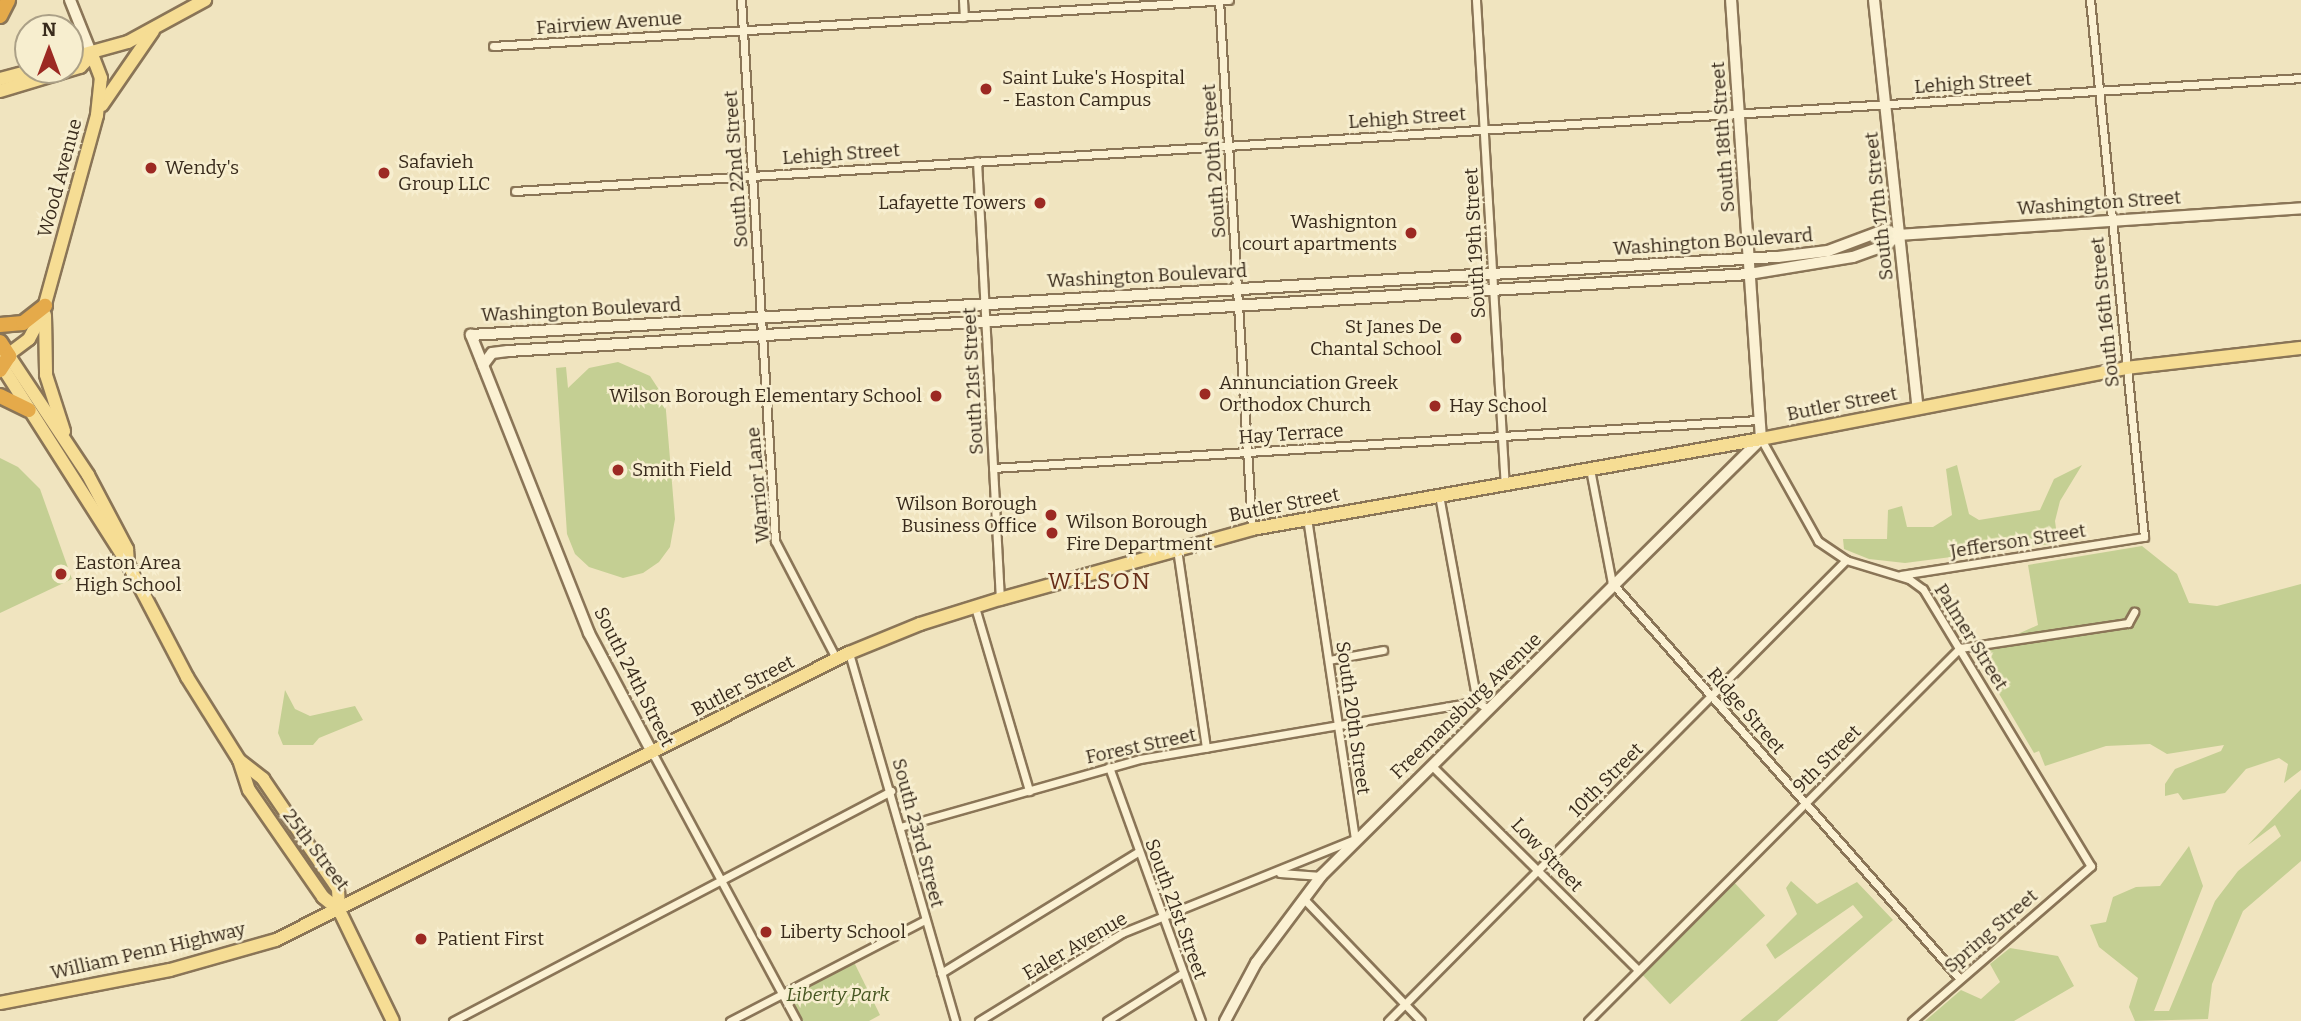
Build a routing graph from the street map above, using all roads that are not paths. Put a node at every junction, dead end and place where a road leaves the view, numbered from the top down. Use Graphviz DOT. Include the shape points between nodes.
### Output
graph roads {
  1 [pos="8,0"];
  2 [pos="70,0"];
  3 [pos="205,0"];
  4 [pos="741,0"];
  5 [pos="963,0"];
  6 [pos="1220,0"];
  7 [pos="1229,0"];
  8 [pos="1476,0"];
  9 [pos="1731,0"];
  10 [pos="1874,0"];
  11 [pos="2090,0"];
  12 [pos="0,16"];
  13 [pos="964,17"];
  14 [pos="155,28"];
  15 [pos="743,31"];
  16 [pos="493,46"];
  17 [pos="92,55"];
  18 [pos="84,56"];
  19 [pos="2301,78"];
  20 [pos="0,91"];
  21 [pos="2099,91"];
  22 [pos="1885,104"];
  23 [pos="1739,112"];
  24 [pos="97,115"];
  25 [pos="1484,129"];
  26 [pos="1228,144"];
  27 [pos="977,162"];
  28 [pos="752,176"];
  29 [pos="515,191"];
  30 [pos="2301,208"];
  31 [pos="2111,219"];
  32 [pos="1899,235"];
  33 [pos="1748,258"];
  34 [pos="1492,273"];
  35 [pos="1749,274"];
  36 [pos="1237,288"];
  37 [pos="1493,290"];
  38 [pos="985,304"];
  39 [pos="45,306"];
  40 [pos="1238,306"];
  41 [pos="761,317"];
  42 [pos="985,322"];
  43 [pos="0,325"];
  44 [pos="471,335"];
  45 [pos="762,336"];
  46 [pos="0,342"];
  47 [pos="2301,348"];
  48 [pos="2,363"];
  49 [pos="482,365"];
  50 [pos="2125,368"];
  51 [pos="0,396"];
  52 [pos="1918,408"];
  53 [pos="29,410"];
  54 [pos="1759,420"];
  55 [pos="1502,436"];
  56 [pos="1761,439"];
  57 [pos="71,447"];
  58 [pos="1247,452"];
  59 [pos="993,468"];
  60 [pos="1590,469"];
  61 [pos="1505,483"];
  62 [pos="1439,495"];
  63 [pos="1307,519"];
  64 [pos="1252,529"];
  65 [pos="2144,537"];
  66 [pos="1177,549"];
  67 [pos="1846,560"];
  68 [pos="128,565"];
  69 [pos="1897,576"];
  70 [pos="1612,583"];
  71 [pos="1000,599"];
  72 [pos="974,606"];
  73 [pos="2134,612"];
  74 [pos="1960,648"];
  75 [pos="1383,650"];
  76 [pos="843,657"];
  77 [pos="1329,660"];
  78 [pos="1713,696"];
  79 [pos="1482,705"];
  80 [pos="1337,726"];
  81 [pos="1206,748"];
  82 [pos="653,754"];
  83 [pos="1430,764"];
  84 [pos="1110,767"];
  85 [pos="1029,790"];
  86 [pos="891,791"];
  87 [pos="1806,803"];
  88 [pos="900,827"];
  89 [pos="1355,839"];
  90 [pos="1138,852"];
  91 [pos="2091,866"];
  92 [pos="1538,870"];
  93 [pos="1269,875"];
  94 [pos="1321,876"];
  95 [pos="722,882"];
  96 [pos="1302,897"];
  97 [pos="339,911"];
  98 [pos="1164,916"];
  99 [pos="925,920"];
  100 [pos="1638,971"];
  101 [pos="941,973"];
  102 [pos="1183,974"];
  103 [pos="1960,979"];
  104 [pos="782,994"];
  105 [pos="0,1003"];
  106 [pos="1405,1004"];
  107 [pos="393,1021"];
  108 [pos="453,1021"];
  109 [pos="730,1021"];
  110 [pos="797,1021"];
  111 [pos="955,1021"];
  112 [pos="979,1021"];
  113 [pos="1107,1021"];
  114 [pos="1201,1021"];
  115 [pos="1225,1021"];
  116 [pos="1388,1021"];
  117 [pos="1421,1021"];
  118 [pos="1588,1021"];
  119 [pos="1912,1021"];
  1 -- 12 [label="highway"];
  2 -- 17 [label="street, Wood Avenue"];
  3 -- 14 [label="main road"];
  4 -- 15 [label="street, South 22nd Street"];
  5 -- 13 [label="street"];
  6 -- 7 [label="street, Fairview Avenue"];
  6 -- 13 [label="street, Fairview Avenue"];
  6 -- 26 [label="street, South 20th Street"];
  8 -- 25 [label="street, South 19th Street"];
  9 -- 23 [label="street, South 18th Street"];
  10 -- 22 [label="street, South 17th Street"];
  11 -- 21 [label="street, South 16th Street"];
  13 -- 15 [label="street, Fairview Avenue"];
  14 -- 17 [label="main road"];
  14 -- 24 [label="main road"];
  15 -- 16 [label="street, Fairview Avenue"];
  15 -- 28 [label="street, South 22nd Street"];
  17 -- 18 [label="main road"];
  17 -- 20 [label="main road" via="80,67"];
  17 -- 24 [label="main road, Wood Avenue" via="101,78"];
  19 -- 21 [label="street, Lehigh Street"];
  21 -- 22 [label="street, Lehigh Street"];
  21 -- 31 [label="street, South 16th Street"];
  22 -- 23 [label="street, Lehigh Street"];
  22 -- 32 [label="street, South 17th Street"];
  23 -- 25 [label="street, Lehigh Street"];
  23 -- 33 [label="street, South 18th Street"];
  24 -- 39 [label="main road, Wood Avenue"];
  25 -- 26 [label="street, Lehigh Street"];
  25 -- 34 [label="street, South 19th Street"];
  26 -- 27 [label="street, Lehigh Street"];
  26 -- 36 [label="street, South 20th Street"];
  27 -- 28 [label="street, Lehigh Street"];
  27 -- 38 [label="street, South 21st Street"];
  28 -- 29 [label="street, Lehigh Street"];
  28 -- 41 [label="street, South 22nd Street"];
  30 -- 31 [label="street, Washington Street"];
  31 -- 32 [label="street, Washington Street"];
  31 -- 50 [label="street, South 16th Street"];
  32 -- 33 [label="street, Washington Boulevard" via="1884,230 1828,251"];
  32 -- 35 [label="street, Washington Boulevard" via="1853,257"];
  32 -- 52 [label="street, South 17th Street"];
  33 -- 34 [label="street, Washington Boulevard"];
  33 -- 35 [label="street, South 18th Street"];
  34 -- 36 [label="street, Washington Boulevard"];
  34 -- 37 [label="street, South 19th Street"];
  35 -- 37 [label="street, Washington Boulevard"];
  35 -- 54 [label="street, South 18th Street"];
  36 -- 38 [label="street, Washington Boulevard"];
  36 -- 40 [label="street, South 20th Street"];
  37 -- 40 [label="street, Washington Boulevard"];
  37 -- 55 [label="street, South 19th Street"];
  38 -- 41 [label="street, Washington Boulevard"];
  38 -- 42 [label="street, South 21st Street"];
  39 -- 43 [label="highway" via="23,323"];
  39 -- 48 [label="main road, Wood Avenue" via="29,339"];
  39 -- 57 [label="main road" via="46,375"];
  40 -- 42 [label="street, Washington Boulevard"];
  40 -- 58 [label="street, South 20th Street"];
  41 -- 44 [label="street, Washington Boulevard"];
  41 -- 45 [label="street, South 22nd Street"];
  42 -- 45 [label="street, Washington Boulevard"];
  42 -- 59 [label="street, South 21st Street"];
  44 -- 49 [label="street, South 24th Street"];
  45 -- 49 [label="street, Washington Boulevard" via="492,353"];
  45 -- 76 [label="street, Warrior Lane" via="775,541"];
  46 -- 48 [label="highway, 25th Street"];
  47 -- 50 [label="main road, Butler Street"];
  48 -- 53 [label="main road, 25th Street"];
  48 -- 57 [label="main road, 25th Street"];
  49 -- 82 [label="street, South 24th Street" via="589,633"];
  50 -- 52 [label="main road, Butler Street"];
  50 -- 65 [label="street, South 16th Street"];
  51 -- 53 [label="highway"];
  52 -- 56 [label="main road, Butler Street"];
  53 -- 68 [label="main road, 25th Street"];
  54 -- 55 [label="street, Hay Terrace"];
  54 -- 56 [label="street, South 18th Street"];
  55 -- 58 [label="street, Hay Terrace"];
  55 -- 61 [label="street, South 19th Street"];
  56 -- 60 [label="main road, Butler Street"];
  56 -- 67 [label="street, Palmer Street" via="1818,541"];
  56 -- 70 [label="street, Freemansburg Avenue"];
  57 -- 68 [label="main road, 25th Street" via="127,548"];
  58 -- 59 [label="street, Hay Terrace"];
  58 -- 64 [label="street, South 20th Street"];
  59 -- 71 [label="street, South 21st Street"];
  60 -- 61 [label="main road, Butler Street"];
  60 -- 70 [label="street"];
  61 -- 62 [label="main road, Butler Street"];
  62 -- 63 [label="main road, Butler Street"];
  62 -- 79 [label="street"];
  63 -- 64 [label="main road, Butler Street"];
  63 -- 77 [label="street, South 20th Street"];
  64 -- 66 [label="main road, Butler Street"];
  65 -- 69 [label="street, Jefferson Street"];
  66 -- 71 [label="main road, Butler Street"];
  66 -- 81 [label="street"];
  67 -- 69 [label="street, Palmer Street"];
  67 -- 78 [label="street, 10th Street"];
  68 -- 97 [label="main road, 25th Street" via="178,660 239,760 263,779 338,889"];
  69 -- 74 [label="street, Palmer Street" via="1923,589"];
  70 -- 78 [label="street, Ridge Street"];
  70 -- 79 [label="street, Freemansburg Avenue"];
  71 -- 72 [label="main road, Butler Street"];
  72 -- 76 [label="main road, Butler Street"];
  72 -- 85 [label="street"];
  73 -- 74 [label="street" via="2127,623"];
  74 -- 87 [label="street, 9th Street"];
  74 -- 91 [label="street, Palmer Street"];
  75 -- 77 [label="street"];
  76 -- 82 [label="main road, Butler Street"];
  76 -- 86 [label="street, South 23rd Street"];
  77 -- 80 [label="street, South 20th Street"];
  78 -- 87 [label="street, Ridge Street"];
  78 -- 92 [label="street, 10th Street"];
  79 -- 80 [label="street, Forest Street"];
  79 -- 83 [label="street, Freemansburg Avenue"];
  80 -- 81 [label="street, Forest Street"];
  80 -- 89 [label="street, South 20th Street"];
  81 -- 84 [label="street, Forest Street"];
  82 -- 95 [label="street, South 24th Street"];
  82 -- 97 [label="main road, Butler Street"];
  83 -- 89 [label="street, Freemansburg Avenue"];
  83 -- 92 [label="street, Low Street"];
  84 -- 85 [label="street, Forest Street"];
  84 -- 90 [label="street, South 21st Street"];
  85 -- 88 [label="street, Forest Street"];
  86 -- 88 [label="street, South 23rd Street"];
  86 -- 95 [label="street"];
  87 -- 100 [label="street, 9th Street"];
  87 -- 103 [label="street, Ridge Street"];
  88 -- 99 [label="street, South 23rd Street"];
  89 -- 93 [label="street, Ealer Avenue"];
  89 -- 94 [label="street, Freemansburg Avenue"];
  90 -- 98 [label="street, South 21st Street"];
  90 -- 101 [label="street"];
  91 -- 103 [label="street, Spring Street"];
  92 -- 100 [label="street, Low Street"];
  92 -- 106 [label="street, 10th Street"];
  93 -- 94 [label="street, Ealer Avenue" via="1300,872"];
  93 -- 98 [label="street, Ealer Avenue"];
  94 -- 96 [label="street, Freemansburg Avenue"];
  95 -- 104 [label="street, South 24th Street"];
  95 -- 108 [label="street"];
  96 -- 106 [label="street"];
  96 -- 115 [label="street, Freemansburg Avenue" via="1256,963"];
  97 -- 105 [label="main road, William Penn Highway" via="276,940 226,956"];
  97 -- 107 [label="main road, 25th Street"];
  98 -- 102 [label="street, South 21st Street"];
  98 -- 112 [label="street, Ealer Avenue" via="1122,933"];
  99 -- 101 [label="street, South 23rd Street"];
  99 -- 104 [label="street"];
  100 -- 118 [label="street, 9th Street"];
  101 -- 111 [label="street, South 23rd Street"];
  102 -- 113 [label="street"];
  102 -- 114 [label="street, South 21st Street"];
  103 -- 119 [label="street, Spring Street"];
  104 -- 109 [label="street"];
  104 -- 110 [label="street, South 24th Street"];
  106 -- 116 [label="street, 10th Street"];
  106 -- 117 [label="street"];
}
